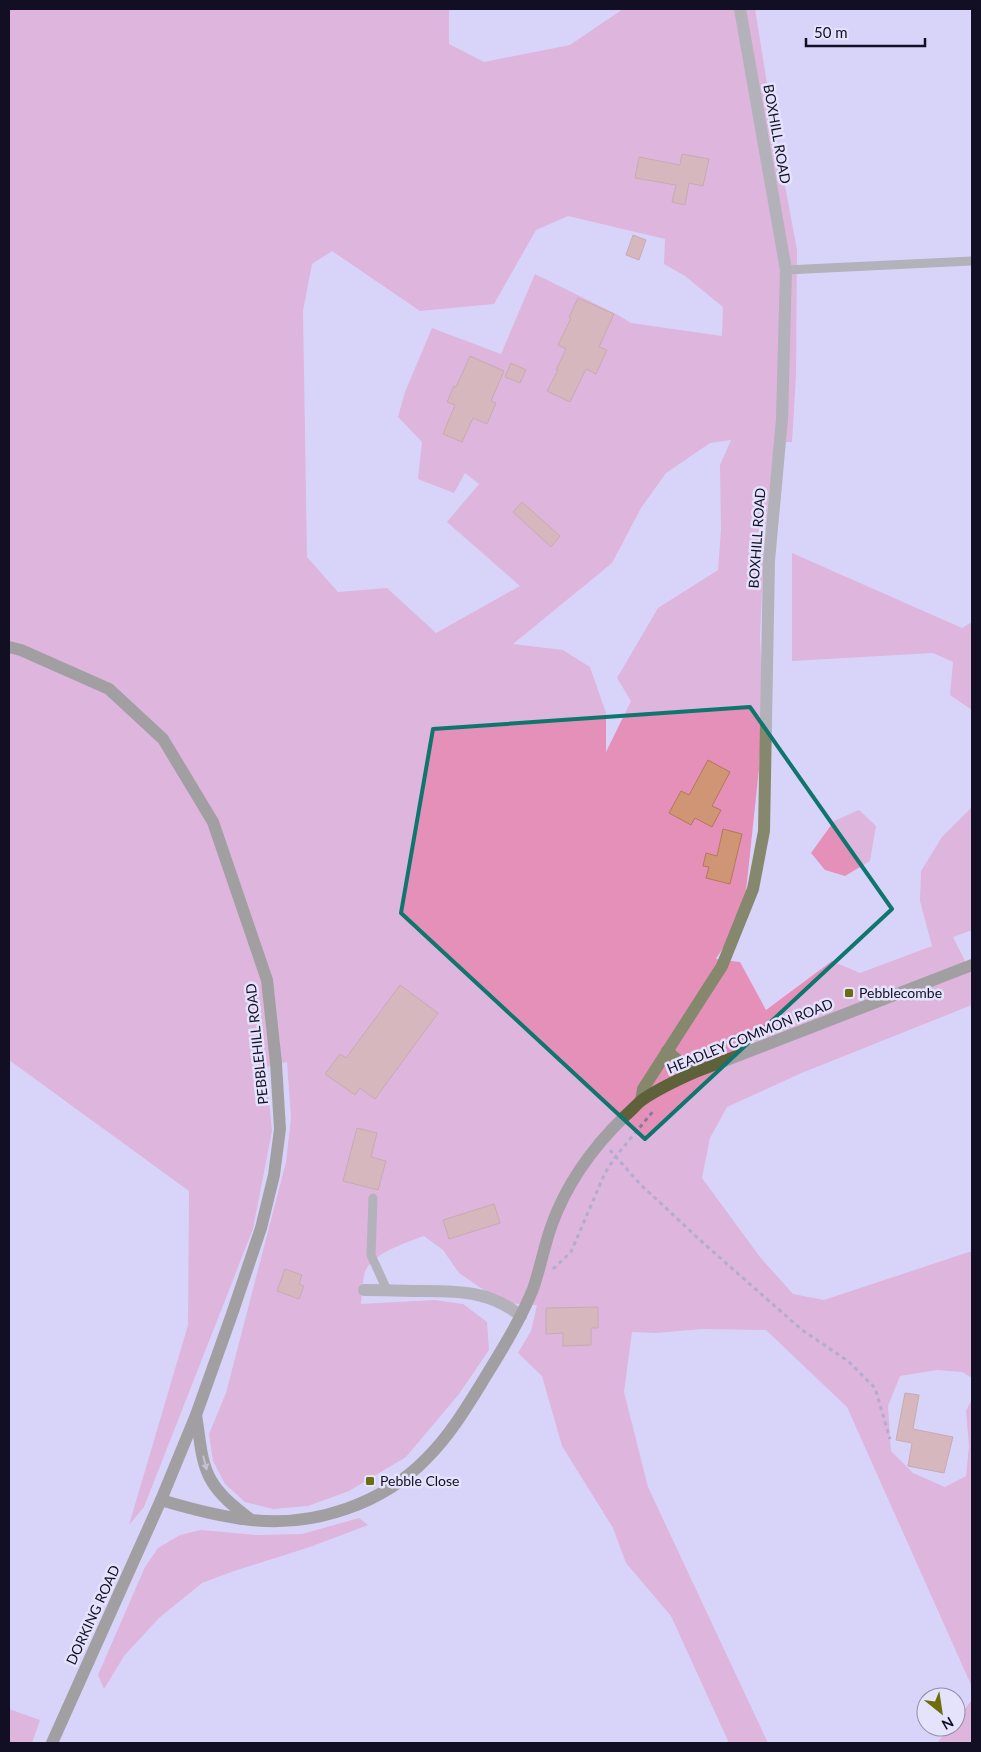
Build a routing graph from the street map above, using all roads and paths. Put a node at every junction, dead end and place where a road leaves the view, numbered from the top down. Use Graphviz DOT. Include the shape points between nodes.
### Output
graph roads {
  1 [pos="740,9"];
  2 [pos="972,261"];
  3 [pos="786,270"];
  4 [pos="9,647"];
  5 [pos="972,965"];
  6 [pos="667,1051"];
  7 [pos="693,1073"];
  8 [pos="641,1101"];
  9 [pos="657,1106"];
  10 [pos="601,1140"];
  11 [pos="616,1156"];
  12 [pos="374,1198"];
  13 [pos="552,1270"];
  14 [pos="364,1290"];
  15 [pos="387,1290"];
  16 [pos="521,1316"];
  17 [pos="196,1415"];
  18 [pos="890,1439"];
  19 [pos="162,1500"];
  20 [pos="253,1521"];
  21 [pos="52,1743"];
  1 -- 3 [label="street, BOXHILL ROAD"];
  2 -- 3 [label="lane"];
  3 -- 6 [label="street, BOXHILL ROAD" via="782,419 769,560 764,831 753,889 722,966"];
  4 -- 17 [label="main road, PEBBLEHILL ROAD" via="109,689 163,739 213,822 266,980 280,1129 274,1175 261,1228"];
  5 -- 7 [label="main road, HEADLEY COMMON ROAD"];
  6 -- 7 [label="street"];
  6 -- 8 [label="street, BOXHILL ROAD" via="643,1089"];
  7 -- 8 [label="main road, HEADLEY COMMON ROAD"];
  8 -- 10 [label="main road, HEADLEY COMMON ROAD"];
  9 -- 11 [label="path"];
  10 -- 11 [label="path"];
  10 -- 16 [label="main road, HEADLEY COMMON ROAD" via="563,1198"];
  11 -- 13 [label="path" via="605,1173 571,1252"];
  11 -- 18 [label="path" via="640,1184 701,1241 802,1330 848,1361 875,1388"];
  12 -- 15 [label="lane" via="371,1255"];
  14 -- 15 [label="street"];
  15 -- 16 [label="street" via="453,1291 493,1298"];
  16 -- 20 [label="main road, HEADLEY COMMON ROAD" via="448,1434 399,1482 369,1500 333,1513 295,1520"];
  17 -- 19 [label="main road, PEBBLEHILL ROAD"];
  17 -- 20 [label="main road, one-way" via="204,1461 211,1480 219,1492"];
  19 -- 20 [label="main road, HEADLEY COMMON ROAD"];
  19 -- 21 [label="main road, DORKING ROAD"];
}
